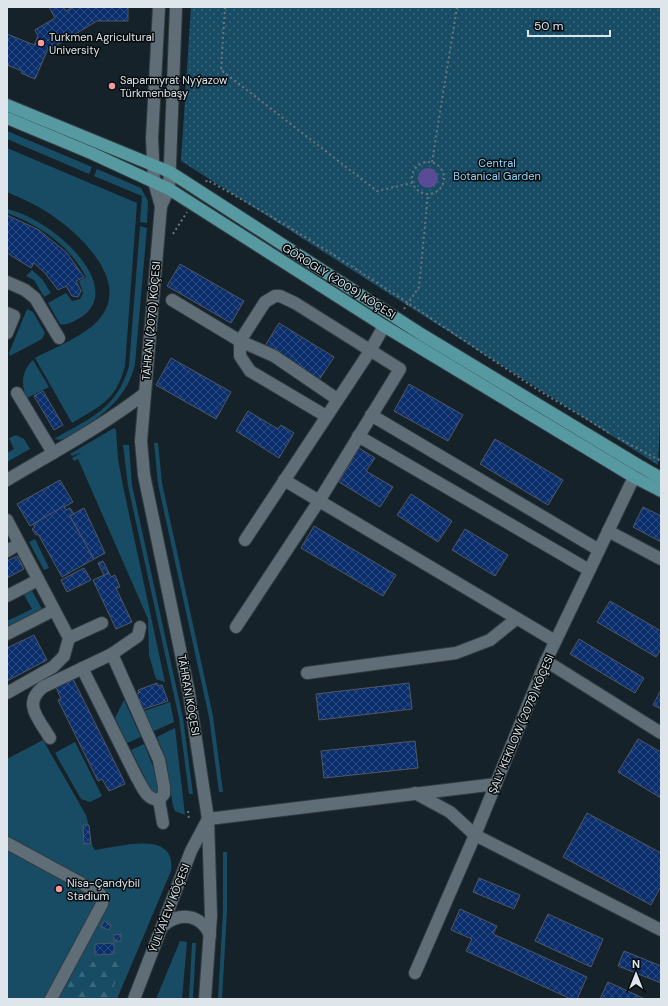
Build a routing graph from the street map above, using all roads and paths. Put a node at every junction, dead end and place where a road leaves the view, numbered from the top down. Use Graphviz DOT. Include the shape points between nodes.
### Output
graph roads {
  1 [pos="159,7"];
  2 [pos="176,7"];
  3 [pos="225,7"];
  4 [pos="457,7"];
  5 [pos="7,105"];
  6 [pos="7,118"];
  7 [pos="432,162"];
  8 [pos="154,165"];
  9 [pos="170,172"];
  10 [pos="154,182"];
  11 [pos="412,183"];
  12 [pos="169,189"];
  13 [pos="200,192"];
  14 [pos="428,194"];
  15 [pos="191,204"];
  16 [pos="161,206"];
  17 [pos="173,234"];
  18 [pos="7,282"];
  19 [pos="172,300"];
  20 [pos="407,304"];
  21 [pos="7,313"];
  22 [pos="397,318"];
  23 [pos="384,326"];
  24 [pos="7,332"];
  25 [pos="59,338"];
  26 [pos="240,341"];
  27 [pos="370,351"];
  28 [pos="17,393"];
  29 [pos="144,394"];
  30 [pos="337,399"];
  31 [pos="371,415"];
  32 [pos="326,416"];
  33 [pos="358,436"];
  34 [pos="53,453"];
  35 [pos="661,461"];
  36 [pos="634,477"];
  37 [pos="661,478"];
  38 [pos="7,480"];
  39 [pos="284,480"];
  40 [pos="661,491"];
  41 [pos="319,501"];
  42 [pos="7,520"];
  43 [pos="608,531"];
  44 [pos="245,540"];
  45 [pos="19,544"];
  46 [pos="599,550"];
  47 [pos="7,551"];
  48 [pos="661,559"];
  49 [pos="589,570"];
  50 [pos="38,580"];
  51 [pos="7,596"];
  52 [pos="54,610"];
  53 [pos="516,619"];
  54 [pos="102,624"];
  55 [pos="140,627"];
  56 [pos="236,627"];
  57 [pos="7,634"];
  58 [pos="69,638"];
  59 [pos="555,641"];
  60 [pos="112,654"];
  61 [pos="546,661"];
  62 [pos="82,668"];
  63 [pos="307,673"];
  64 [pos="7,692"];
  65 [pos="661,733"];
  66 [pos="50,738"];
  67 [pos="496,784"];
  68 [pos="415,793"];
  69 [pos="159,800"];
  70 [pos="188,811"];
  71 [pos="208,819"];
  72 [pos="189,820"];
  73 [pos="163,823"];
  74 [pos="475,835"];
  75 [pos="7,843"];
  76 [pos="164,924"];
  77 [pos="661,930"];
  78 [pos="210,934"];
  79 [pos="415,973"];
  80 [pos="51,999"];
  81 [pos="134,999"];
  82 [pos="205,999"];
  1 -- 8 [label="street, TÄHRAN (2070) KÖÇESI" via="152,126"];
  2 -- 9 [label="street, TÄHRAN (2070) KÖÇESI"];
  3 -- 11 [label="path" via="221,70 377,191"];
  4 -- 7 [label="path"];
  5 -- 8 [label="main road, GÖROGLY (2009) KÖÇESI"];
  6 -- 10 [label="main road, GÖROGLY (2009) KÖÇESI"];
  7 -- 11 [label="path" via="417,165 412,173"];
  7 -- 14 [label="path" via="441,167 444,182 438,190"];
  8 -- 9 [label="main road, GÖROGLY (2009) KÖÇESI"];
  8 -- 10 [label="street, TÄHRAN (2070) KÖÇESI"];
  9 -- 12 [label="street, TÄHRAN (2070) KÖÇESI"];
  9 -- 13 [label="main road, GÖROGLY (2009) KÖÇESI"];
  10 -- 12 [label="main road, GÖROGLY (2009) KÖÇESI"];
  10 -- 16 [label="street, TÄHRAN (2070) KÖÇESI"];
  11 -- 14 [label="path" via="418,191"];
  12 -- 15 [label="main road, GÖROGLY (2009) KÖÇESI"];
  12 -- 16 [label="street, TÄHRAN (2070) KÖÇESI"];
  13 -- 20 [label="path" via="207,180 274,219"];
  13 -- 22 [label="main road, GÖROGLY (2009) KÖÇESI"];
  14 -- 20 [label="path" via="419,287"];
  15 -- 17 [label="path"];
  15 -- 23 [label="main road, GÖROGLY (2009) KÖÇESI"];
  16 -- 29 [label="street, TÄHRAN (2070) KÖÇESI"];
  18 -- 25 [label="street" via="35,298"];
  19 -- 26 [label="street"];
  20 -- 22 [label="path"];
  20 -- 35 [label="path" via="615,437"];
  21 -- 24 [label="street" via="14,316"];
  22 -- 37 [label="main road, GÖROGLY (2009) KÖÇESI"];
  23 -- 27 [label="street"];
  23 -- 36 [label="main road, GÖROGLY (2009) KÖÇESI"];
  26 -- 27 [label="street" via="265,302 280,296"];
  26 -- 30 [label="street" via="274,356"];
  26 -- 32 [label="street" via="240,356 250,371"];
  27 -- 30 [label="street"];
  27 -- 31 [label="street" via="400,369"];
  28 -- 34 [label="street"];
  29 -- 34 [label="street, TÄHRAN (2070) KÖÇESI" via="117,415"];
  29 -- 71 [label="street, TÄHRAN KÖÇESI" via="144,475 189,692"];
  30 -- 32 [label="street"];
  31 -- 33 [label="street"];
  31 -- 46 [label="street"];
  32 -- 39 [label="street"];
  33 -- 41 [label="street"];
  33 -- 49 [label="street"];
  34 -- 38 [label="street, TÄHRAN (2070) KÖÇESI"];
  36 -- 40 [label="main road, GÖROGLY (2009) KÖÇESI"];
  36 -- 43 [label="street, ŞALY KEKILOW (2078) KÖÇESI"];
  39 -- 41 [label="street"];
  39 -- 44 [label="street"];
  41 -- 53 [label="street"];
  41 -- 56 [label="street"];
  42 -- 45 [label="street"];
  43 -- 46 [label="street, ŞALY KEKILOW (2078) KÖÇESI"];
  43 -- 48 [label="street"];
  45 -- 47 [label="street"];
  45 -- 50 [label="street"];
  46 -- 49 [label="street, ŞALY KEKILOW (2078) KÖÇESI"];
  49 -- 59 [label="street, ŞALY KEKILOW (2078) KÖÇESI"];
  50 -- 51 [label="street"];
  50 -- 52 [label="street"];
  52 -- 57 [label="street"];
  52 -- 58 [label="street"];
  53 -- 59 [label="street"];
  53 -- 63 [label="street" via="490,640 456,653"];
  54 -- 58 [label="street"];
  55 -- 60 [label="street" via="138,636"];
  58 -- 64 [label="street" via="64,656 53,667"];
  59 -- 61 [label="street, ŞALY KEKILOW (2078) KÖÇESI"];
  60 -- 62 [label="street"];
  60 -- 69 [label="street" via="162,767 164,794"];
  61 -- 65 [label="street"];
  61 -- 67 [label="street, ŞALY KEKILOW (2078) KÖÇESI"];
  62 -- 66 [label="street" via="44,687 32,699 32,706"];
  62 -- 69 [label="street" via="147,795"];
  67 -- 68 [label="street"];
  67 -- 74 [label="street, ŞALY KEKILOW (2078) KÖÇESI"];
  68 -- 71 [label="street"];
  68 -- 74 [label="street" via="450,812"];
  69 -- 73 [label="street"];
  70 -- 72 [label="path"];
  71 -- 76 [label="street, ÝULÝAÝEW KÖÇESI" via="191,851"];
  71 -- 78 [label="street, TÄHRAN KÖÇESI"];
  74 -- 77 [label="street"];
  74 -- 79 [label="street, ŞALY KEKILOW (2078) KÖÇESI"];
  75 -- 80 [label="street" via="99,893 103,898"];
  76 -- 78 [label="street" via="177,917 190,916 203,923"];
  76 -- 81 [label="street, ÝULÝAÝEW KÖÇESI"];
  78 -- 82 [label="street, TÄHRAN KÖÇESI"];
}
